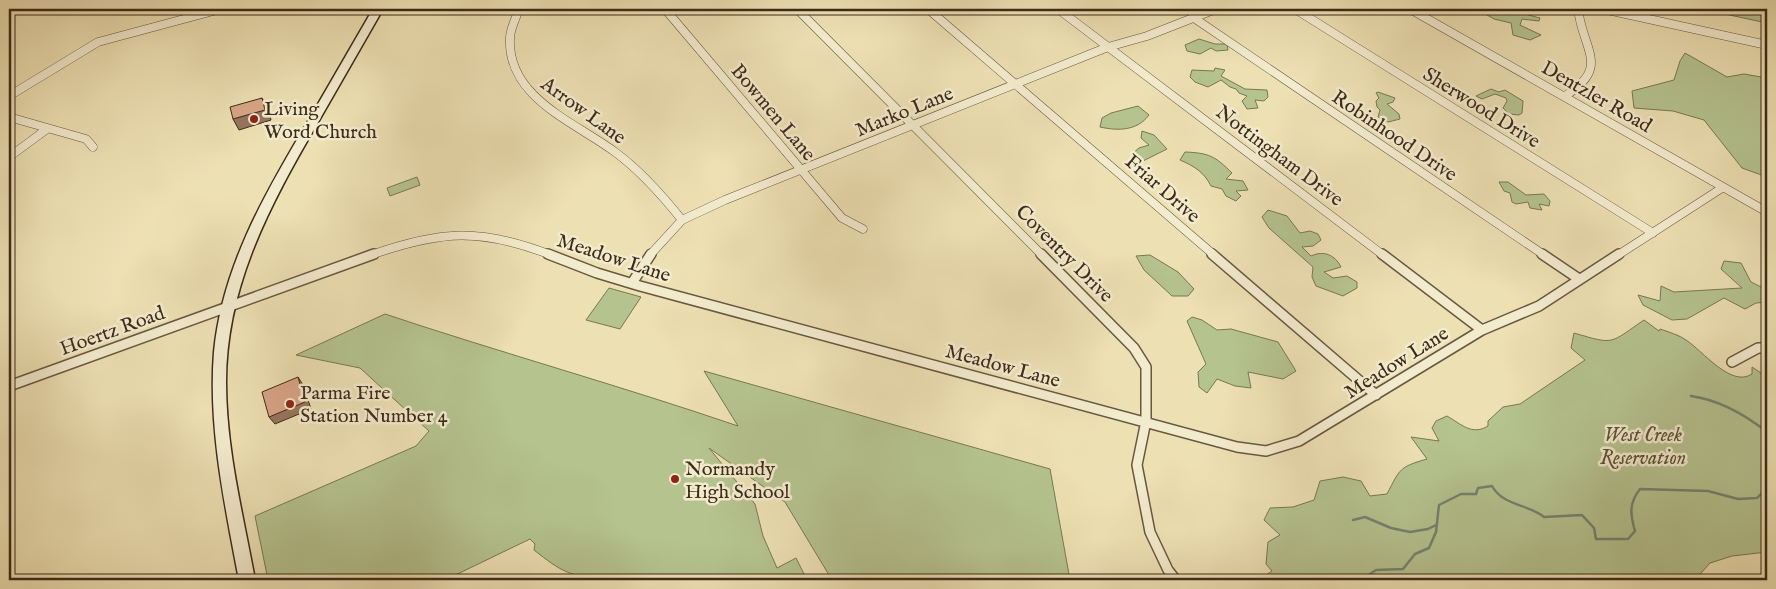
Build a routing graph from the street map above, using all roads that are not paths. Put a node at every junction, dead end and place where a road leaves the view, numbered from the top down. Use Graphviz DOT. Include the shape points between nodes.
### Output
graph roads {
  1 [pos="221,9"];
  2 [pos="378,9"];
  3 [pos="519,9"];
  4 [pos="665,9"];
  5 [pos="797,9"];
  6 [pos="928,9"];
  7 [pos="1058,9"];
  8 [pos="1216,9"];
  9 [pos="1295,9"];
  10 [pos="1410,9"];
  11 [pos="1578,9"];
  12 [pos="1603,9"];
  13 [pos="1194,18"];
  14 [pos="1767,45"];
  15 [pos="1108,47"];
  16 [pos="1015,84"];
  17 [pos="9,96"];
  18 [pos="1565,96"];
  19 [pos="9,117"];
  20 [pos="914,125"];
  21 [pos="47,129"];
  22 [pos="93,147"];
  23 [pos="9,157"];
  24 [pos="802,169"];
  25 [pos="1722,188"];
  26 [pos="1767,212"];
  27 [pos="682,220"];
  28 [pos="863,230"];
  29 [pos="1653,233"];
  30 [pos="1579,279"];
  31 [pos="632,283"];
  32 [pos="227,308"];
  33 [pos="1482,330"];
  34 [pos="1767,348"];
  35 [pos="1732,362"];
  36 [pos="9,386"];
  37 [pos="1376,395"];
  38 [pos="1146,421"];
  39 [pos="247,580"];
  40 [pos="1176,580"];
  1 -- 17 [label="street" via="98,42"];
  2 -- 32 [label="main road" via="281,176 243,251"];
  3 -- 27 [label="street, Arrow Lane" via="509,36 510,56 531,95 639,171"];
  4 -- 24 [label="street, Bowmen Lane"];
  5 -- 20 [label="street, Coventry Drive"];
  6 -- 16 [label="street, Friar Drive"];
  7 -- 15 [label="street, Nottingham Drive"];
  8 -- 13 [label="street, Marko Lane"];
  9 -- 29 [label="street, Sherwood Drive"];
  10 -- 18 [label="street, Dentzler Road"];
  11 -- 18 [label="street" via="1593,69 1581,88"];
  12 -- 14 [label="street"];
  13 -- 15 [label="street, Marko Lane"];
  13 -- 30 [label="street, Robinhood Drive"];
  15 -- 16 [label="street, Marko Lane"];
  15 -- 33 [label="street, Nottingham Drive"];
  16 -- 20 [label="street, Marko Lane"];
  16 -- 37 [label="street, Friar Drive"];
  18 -- 25 [label="street, Dentzler Road"];
  19 -- 21 [label="street"];
  20 -- 24 [label="street, Marko Lane"];
  20 -- 38 [label="street, Coventry Drive" via="1134,348 1146,367"];
  21 -- 22 [label="street" via="86,139"];
  21 -- 23 [label="street"];
  24 -- 27 [label="street, Marko Lane"];
  24 -- 28 [label="street, Bowmen Lane" via="842,218"];
  25 -- 26 [label="street, Dentzler Road"];
  25 -- 29 [label="street, Meadow Lane"];
  27 -- 31 [label="street, Marko Lane" via="656,248"];
  29 -- 30 [label="street, Meadow Lane"];
  30 -- 33 [label="street, Meadow Lane" via="1539,306"];
  31 -- 32 [label="street, Meadow Lane" via="488,236 436,236 402,244"];
  31 -- 38 [label="street, Meadow Lane"];
  32 -- 36 [label="street, Hoertz Road"];
  32 -- 39 [label="main road" via="220,352 221,424"];
  33 -- 37 [label="street, Meadow Lane"];
  34 -- 35 [label="street" via="1758,348"];
  37 -- 38 [label="street, Meadow Lane" via="1299,441 1266,450 1238,447"];
  38 -- 40 [label="street, Coventry Drive" via="1137,465 1142,497 1150,532"];
}
